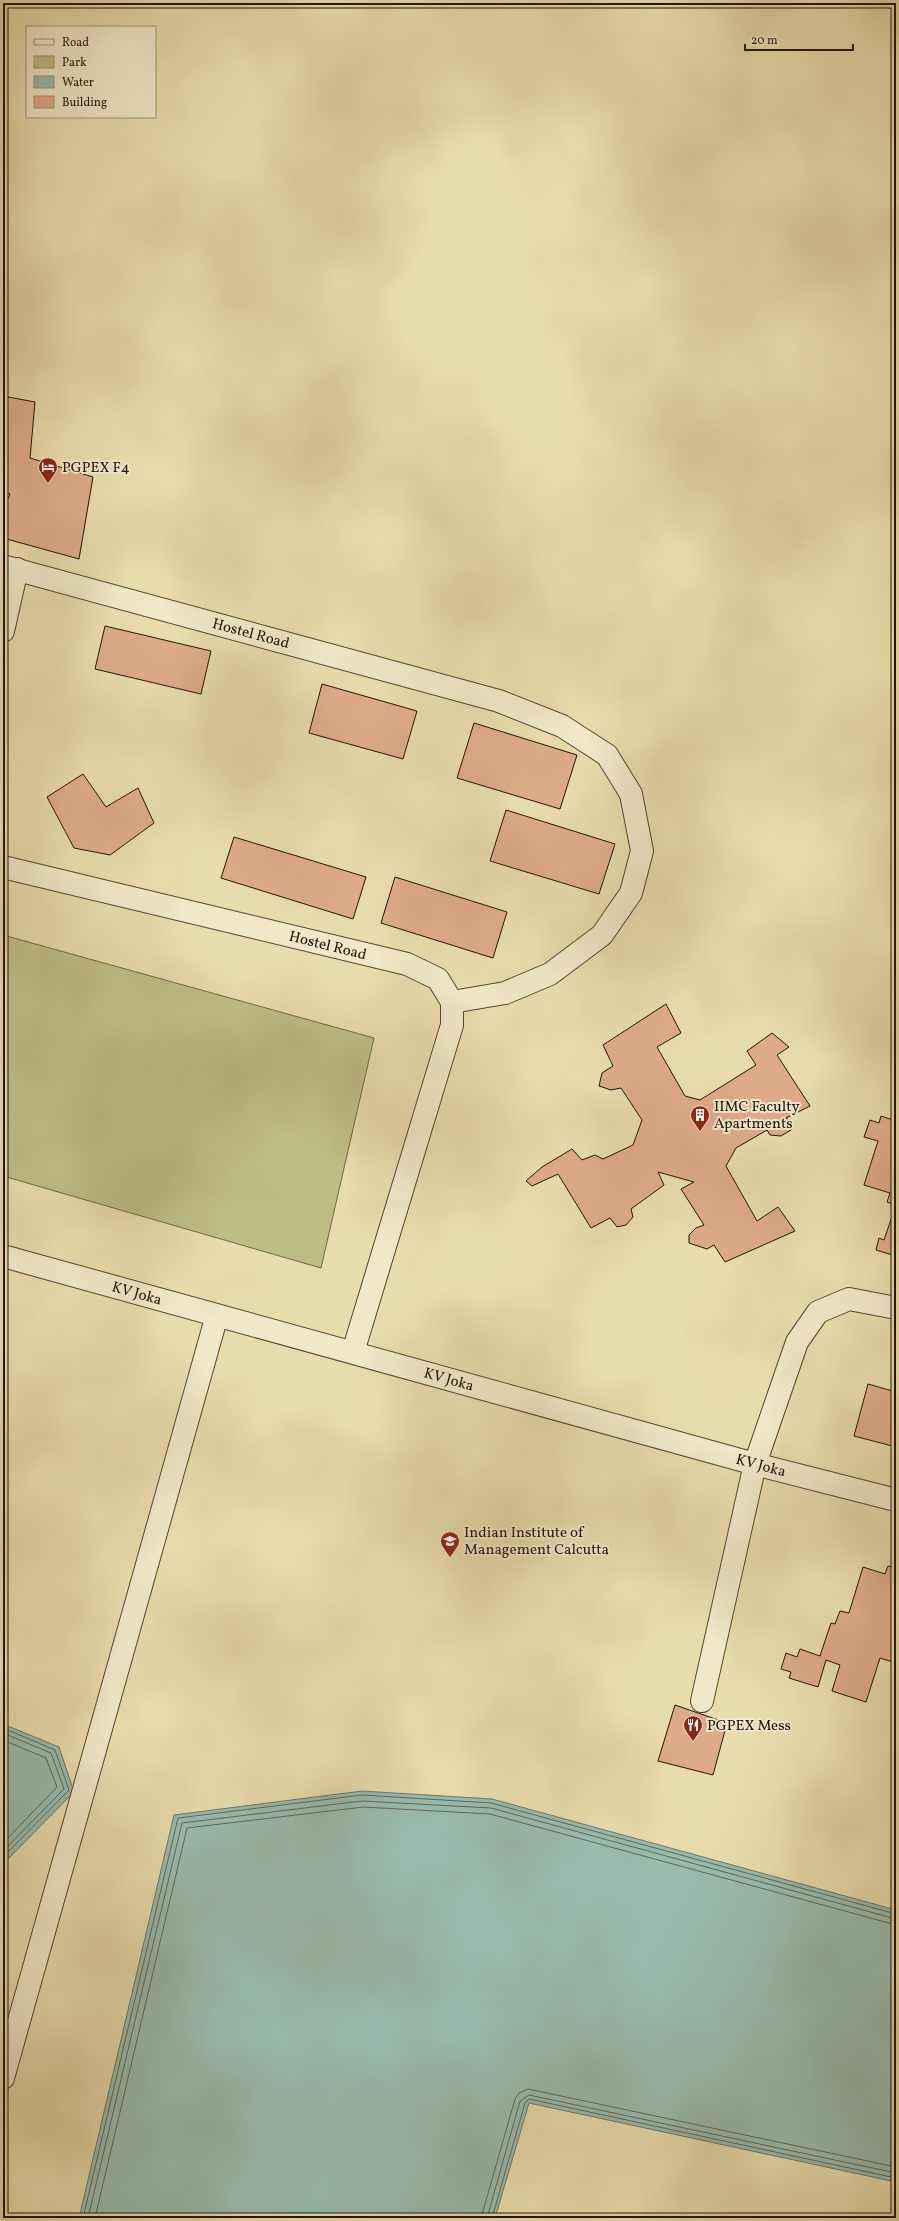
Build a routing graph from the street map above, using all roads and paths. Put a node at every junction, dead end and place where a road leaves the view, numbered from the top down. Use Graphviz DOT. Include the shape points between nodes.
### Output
graph roads {
  1 [pos="10,567"];
  2 [pos="3,632"];
  3 [pos="3,867"];
  4 [pos="452,1002"];
  5 [pos="3,1256"];
  6 [pos="896,1308"];
  7 [pos="217,1315"];
  8 [pos="353,1352"];
  9 [pos="755,1464"];
  10 [pos="896,1500"];
  11 [pos="702,1701"];
  12 [pos="3,2078"];
  1 -- 2 [label="street"];
  1 -- 4 [label="street, Hostel Road" via="499,701 562,726 607,755 631,794 642,851 631,893 602,935 550,974 505,993"];
  3 -- 4 [label="street, Hostel Road" via="407,964 438,979"];
  4 -- 8 [label="street" via="452,1025"];
  5 -- 7 [label="street, KV Joka"];
  6 -- 9 [label="street" via="848,1299 818,1312 797,1342"];
  7 -- 8 [label="street, KV Joka"];
  7 -- 12 [label="street"];
  8 -- 9 [label="street, KV Joka"];
  9 -- 10 [label="street, KV Joka"];
  9 -- 11 [label="street"];
}
